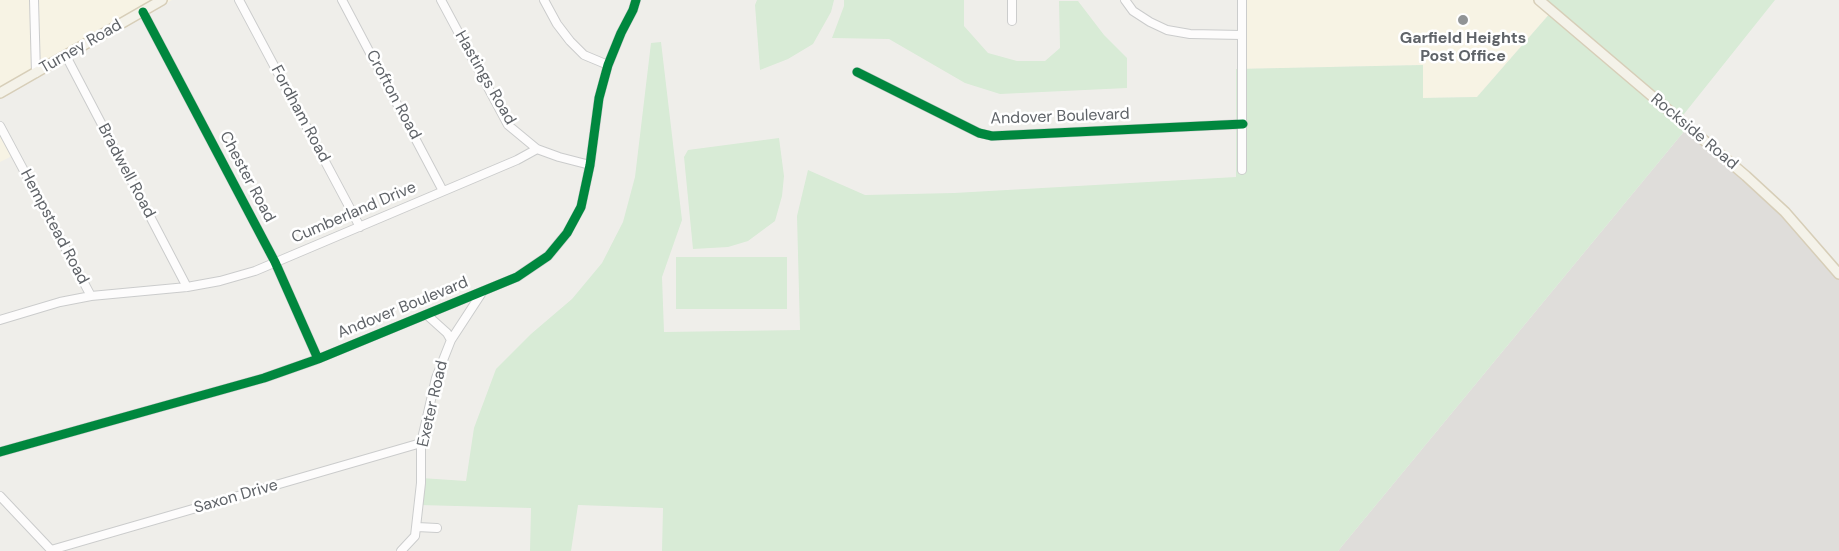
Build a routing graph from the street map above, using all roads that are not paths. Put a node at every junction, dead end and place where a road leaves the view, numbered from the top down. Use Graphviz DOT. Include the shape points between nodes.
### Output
graph roads {
  1 [pos="34,0"];
  2 [pos="162,0"];
  3 [pos="239,0"];
  4 [pos="342,0"];
  5 [pos="441,0"];
  6 [pos="544,0"];
  7 [pos="636,0"];
  8 [pos="1012,0"];
  9 [pos="1125,0"];
  10 [pos="1242,0"];
  11 [pos="1539,0"];
  12 [pos="143,12"];
  13 [pos="1012,21"];
  14 [pos="1242,35"];
  15 [pos="66,56"];
  16 [pos="608,65"];
  17 [pos="857,72"];
  18 [pos="36,73"];
  19 [pos="0,93"];
  20 [pos="1243,124"];
  21 [pos="0,126"];
  22 [pos="537,149"];
  23 [pos="590,165"];
  24 [pos="1242,170"];
  25 [pos="443,190"];
  26 [pos="360,227"];
  27 [pos="275,262"];
  28 [pos="1839,274"];
  29 [pos="187,287"];
  30 [pos="482,292"];
  31 [pos="91,296"];
  32 [pos="427,315"];
  33 [pos="0,320"];
  34 [pos="451,340"];
  35 [pos="318,359"];
  36 [pos="421,444"];
  37 [pos="0,452"];
  38 [pos="0,496"];
  39 [pos="417,527"];
  40 [pos="437,528"];
  41 [pos="52,550"];
  42 [pos="401,551"];
  1 -- 18 [label="street"];
  2 -- 12 [label="main road, Turney Road"];
  3 -- 26 [label="street, Fordham Road"];
  4 -- 25 [label="street, Crofton Road"];
  5 -- 22 [label="street, Hastings Road" via="508,125"];
  6 -- 16 [label="street" via="570,41 584,55"];
  7 -- 16 [label="street, Andover Boulevard"];
  8 -- 13 [label="street"];
  9 -- 14 [label="street" via="1149,22 1167,30"];
  10 -- 14 [label="street"];
  11 -- 28 [label="main road, Rockside Road" via="1785,212"];
  12 -- 15 [label="main road, Turney Road"];
  12 -- 27 [label="street, Chester Road"];
  14 -- 20 [label="street"];
  15 -- 18 [label="main road, Turney Road"];
  15 -- 29 [label="street, Bradwell Road"];
  16 -- 23 [label="street, Andover Boulevard" via="599,98"];
  17 -- 20 [label="street, Andover Boulevard" via="979,134 992,136"];
  18 -- 19 [label="main road, Turney Road"];
  20 -- 24 [label="street"];
  21 -- 31 [label="street, Hempstead Road"];
  22 -- 23 [label="street"];
  22 -- 25 [label="street, Cumberland Drive"];
  23 -- 30 [label="street, Andover Boulevard" via="581,207 548,256 517,277"];
  25 -- 26 [label="street, Cumberland Drive"];
  26 -- 27 [label="street, Cumberland Drive"];
  27 -- 29 [label="street, Cumberland Drive" via="220,281"];
  27 -- 35 [label="street, Chester Road"];
  29 -- 31 [label="street, Cumberland Drive"];
  30 -- 32 [label="street, Andover Boulevard"];
  30 -- 34 [label="street, Exeter Road"];
  31 -- 33 [label="street, Cumberland Drive"];
  32 -- 34 [label="street"];
  32 -- 35 [label="street, Andover Boulevard"];
  34 -- 36 [label="street, Exeter Road" via="436,378"];
  35 -- 37 [label="street, Andover Boulevard" via="264,378"];
  36 -- 39 [label="street, Exeter Road"];
  36 -- 41 [label="street, Saxon Drive"];
  38 -- 41 [label="street"];
  39 -- 40 [label="street"];
  39 -- 42 [label="street" via="415,536"];
}
